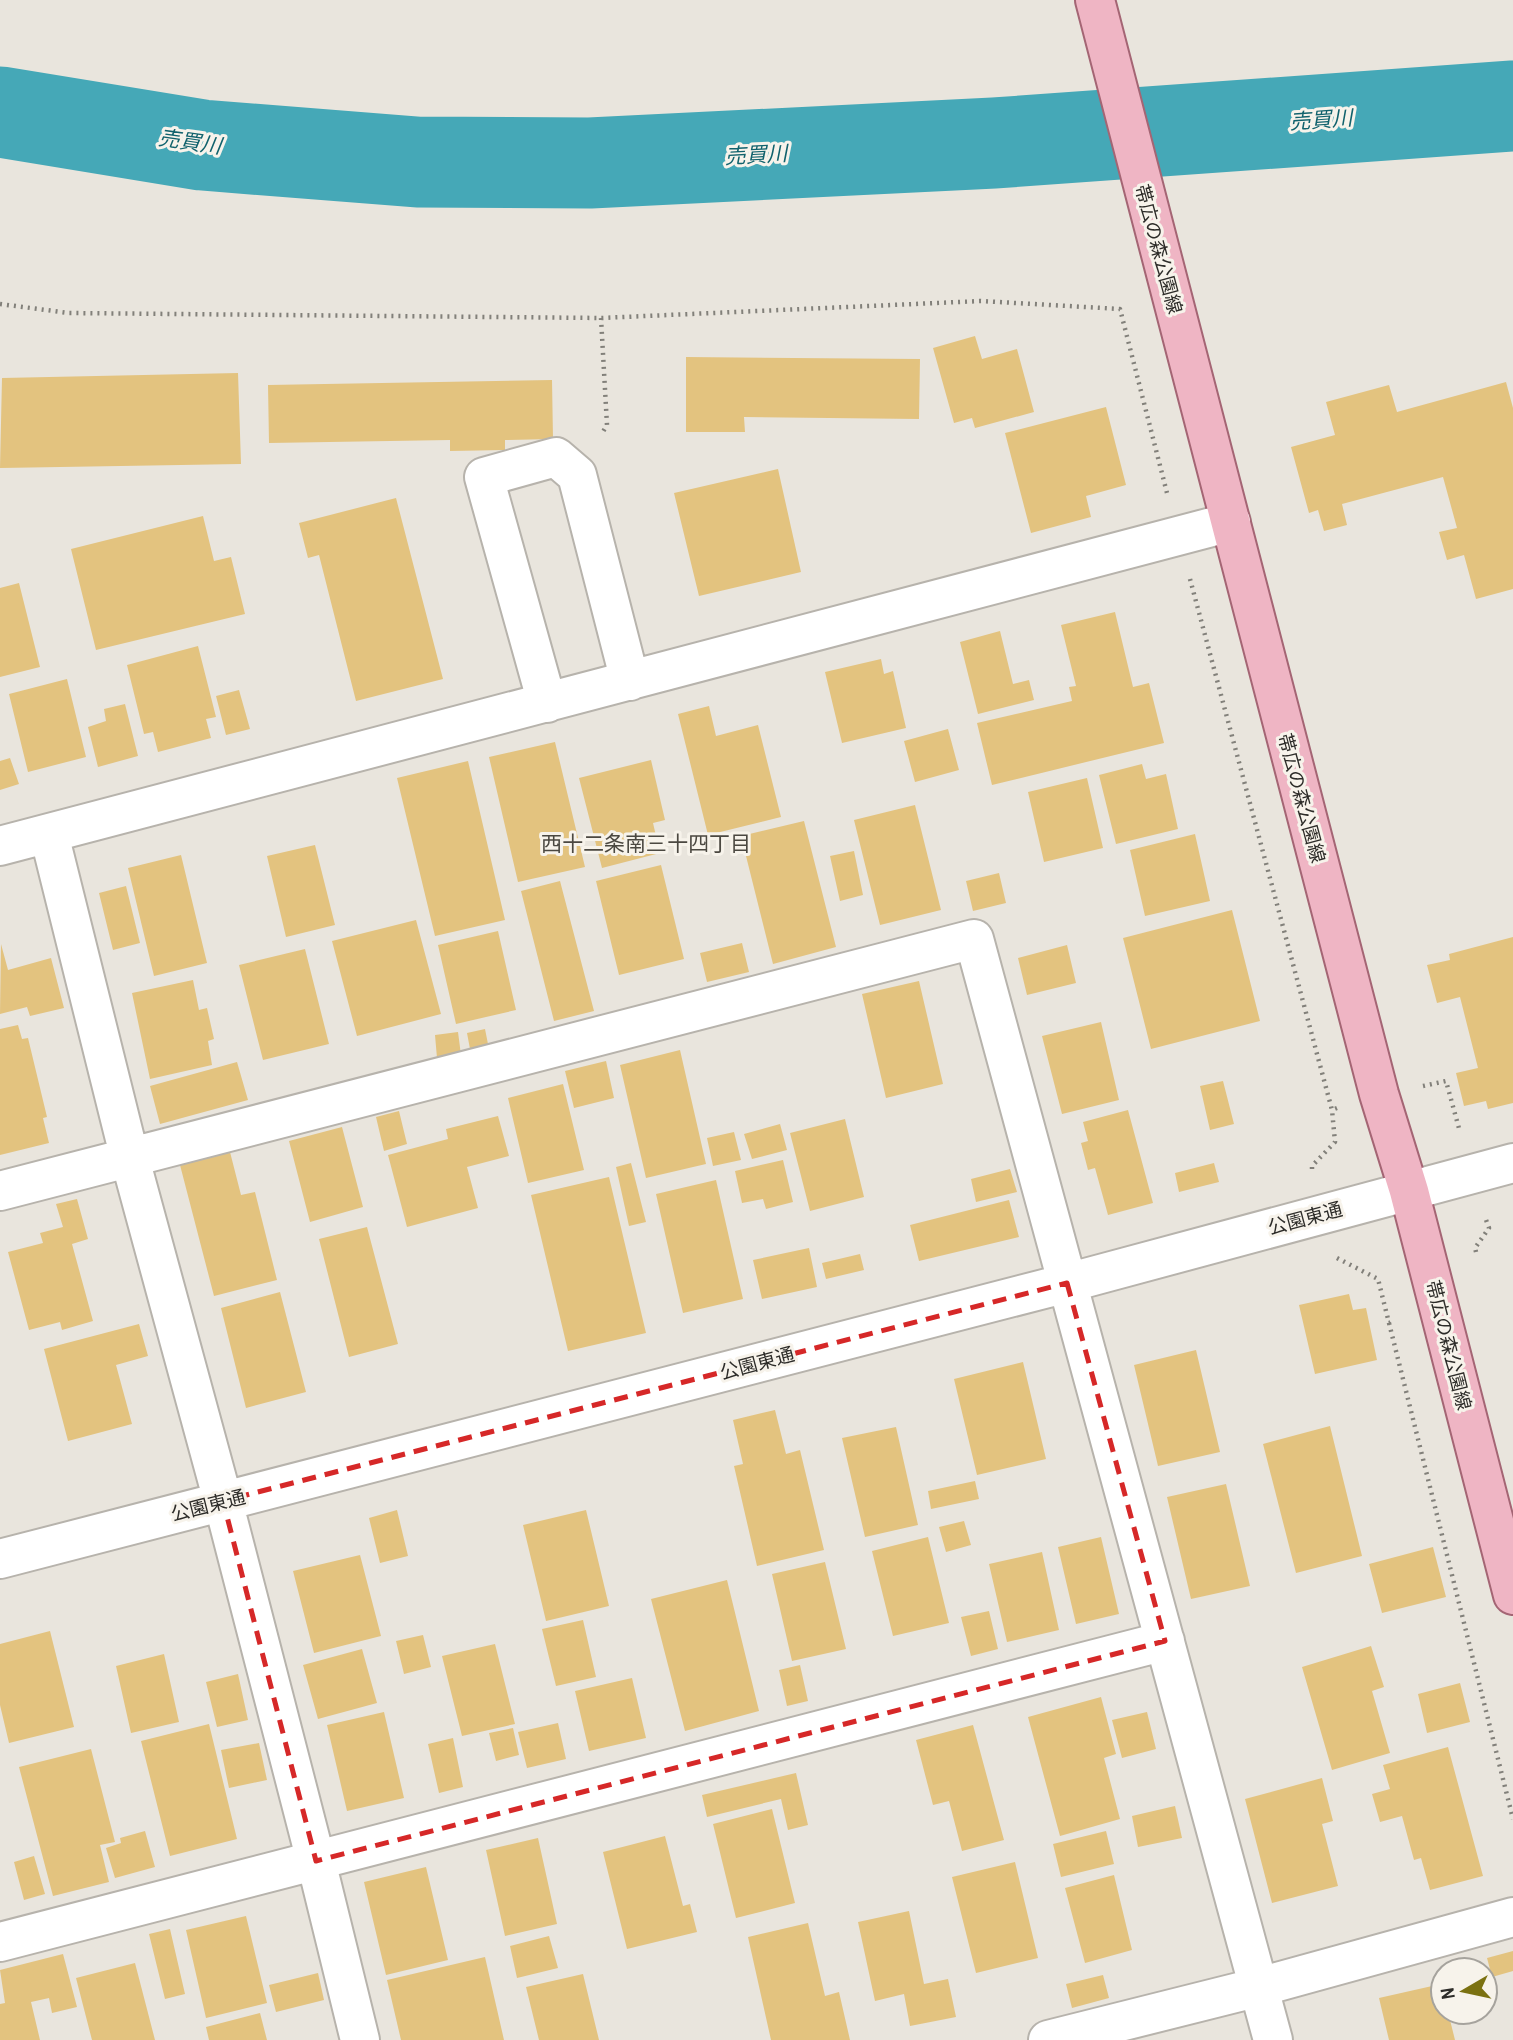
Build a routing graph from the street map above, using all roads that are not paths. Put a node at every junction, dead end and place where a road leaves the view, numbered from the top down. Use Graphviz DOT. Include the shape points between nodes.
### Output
graph roads {
  1 [pos="1095,0"];
  2 [pos="1231,522"];
  3 [pos="630,681"];
  4 [pos="547,703"];
  5 [pos="49,834"];
  6 [pos="0,846"];
  7 [pos="130,1159"];
  8 [pos="1513,1163"];
  9 [pos="0,1191"];
  10 [pos="1409,1191"];
  11 [pos="1067,1283"];
  12 [pos="223,1501"];
  13 [pos="0,1559"];
  14 [pos="1513,1595"];
  15 [pos="1165,1641"];
  16 [pos="316,1861"];
  17 [pos="1513,1917"];
  18 [pos="0,1942"];
  19 [pos="1259,1987"];
  20 [pos="360,2040"];
  21 [pos="1048,2040"];
  22 [pos="1272,2040"];
  1 -- 2 [label="main road, 帯広の森公園線"];
  2 -- 3 [label="street"];
  2 -- 10 [label="main road, 帯広の森公園線" via="1379,1094"];
  3 -- 4 [label="street"];
  3 -- 4 [label="street" via="577,475 556,457 484,477"];
  4 -- 5 [label="street"];
  5 -- 6 [label="street"];
  5 -- 7 [label="street"];
  7 -- 9 [label="street"];
  7 -- 11 [label="street" via="974,939"];
  7 -- 12 [label="street"];
  8 -- 10 [label="street, 公園東通"];
  10 -- 11 [label="street, 公園東通"];
  10 -- 14 [label="main road, 帯広の森公園線"];
  11 -- 12 [label="street, 公園東通"];
  11 -- 15 [label="street"];
  12 -- 13 [label="street, 公園東通"];
  12 -- 16 [label="street"];
  15 -- 16 [label="street"];
  15 -- 19 [label="street"];
  16 -- 18 [label="street"];
  16 -- 20 [label="street"];
  17 -- 19 [label="street"];
  19 -- 21 [label="street"];
  19 -- 22 [label="street"];
}
